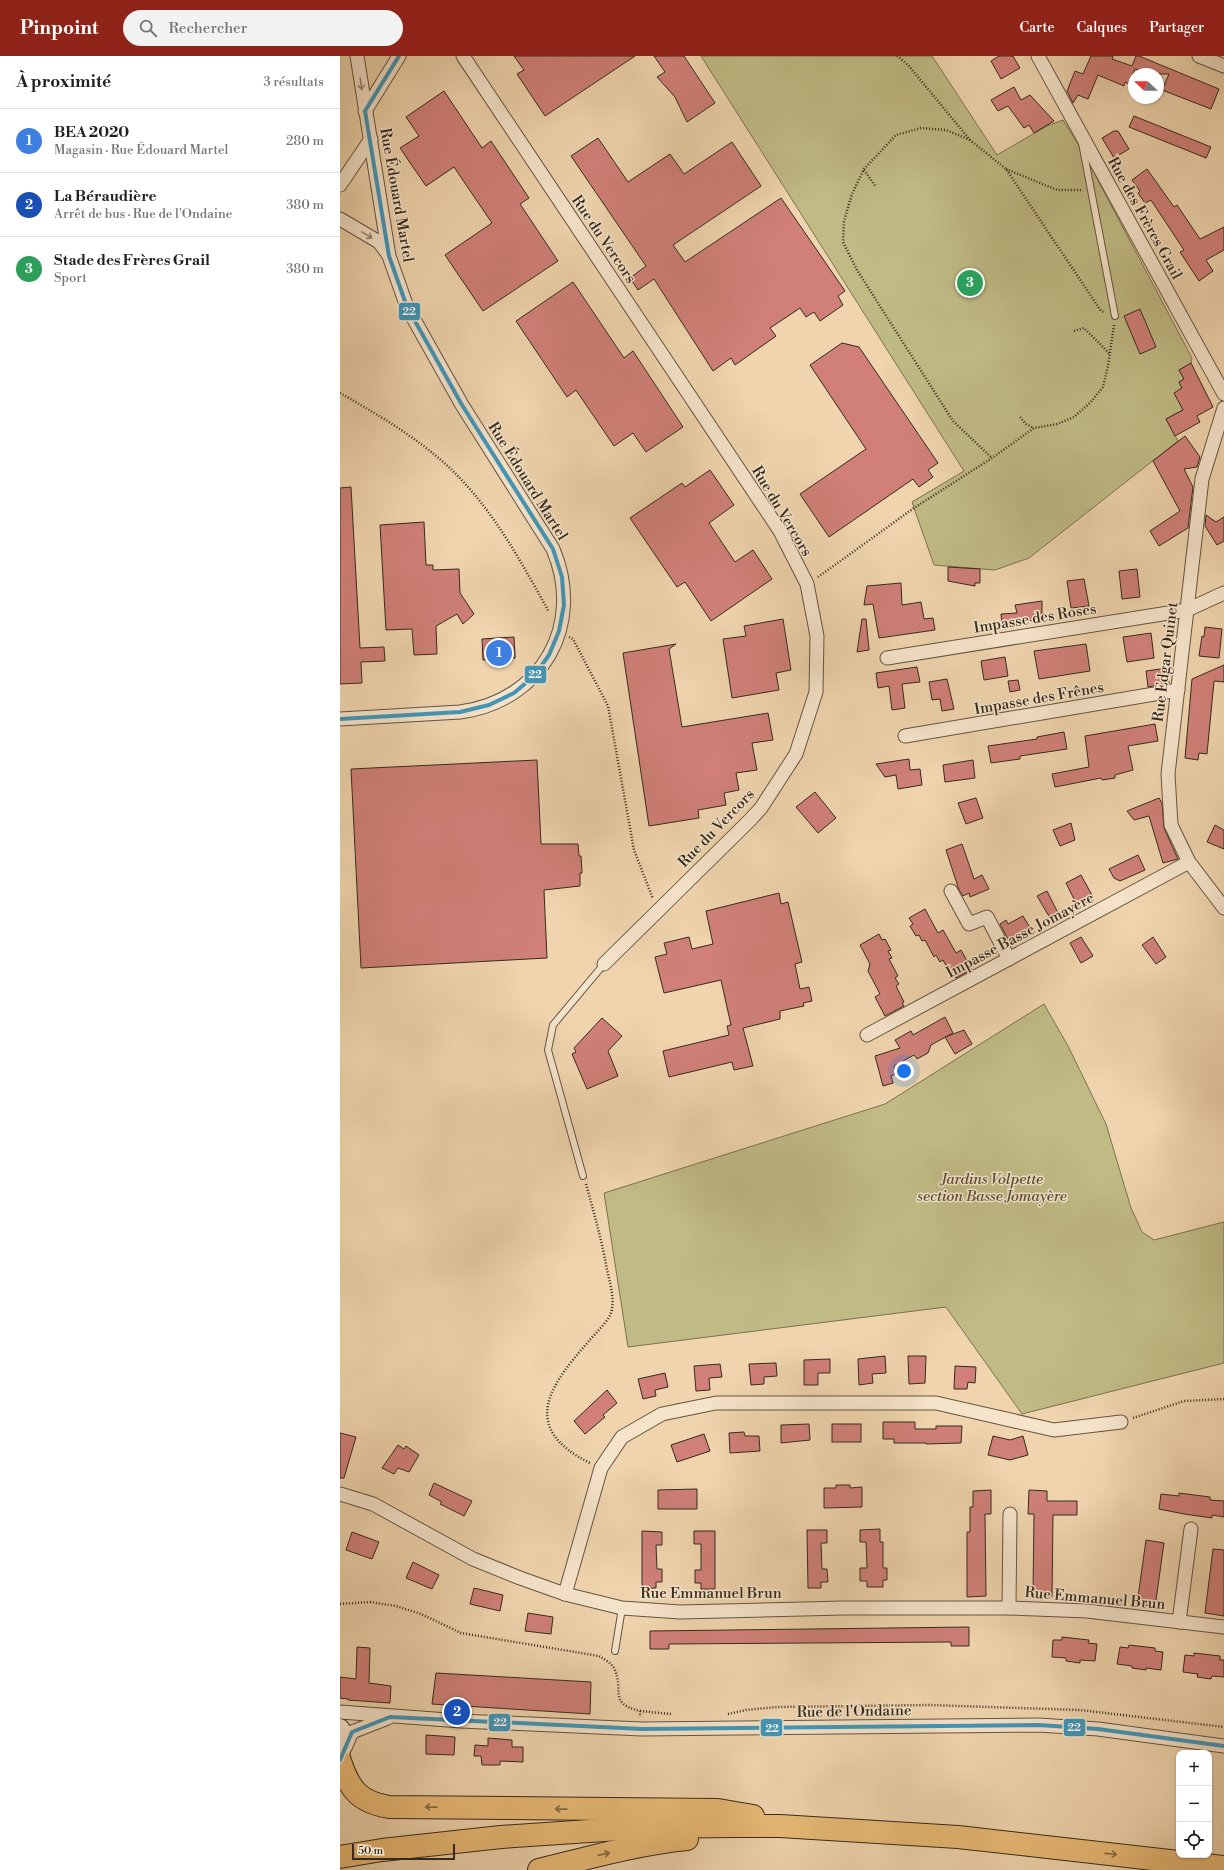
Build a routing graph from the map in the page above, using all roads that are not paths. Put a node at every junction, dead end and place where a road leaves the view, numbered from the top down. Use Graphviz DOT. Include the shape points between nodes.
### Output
graph roads {
  1 [pos="357,56"];
  2 [pos="399,56"];
  3 [pos="462,56"];
  4 [pos="1038,56"];
  5 [pos="1199,56"];
  6 [pos="1224,66"];
  7 [pos="365,111"];
  8 [pos="1080,133"];
  9 [pos="371,140"];
  10 [pos="340,185"];
  11 [pos="340,219"];
  12 [pos="389,256"];
  13 [pos="1115,316"];
  14 [pos="1224,394"];
  15 [pos="1224,408"];
  16 [pos="1224,593"];
  17 [pos="1187,610"];
  18 [pos="887,658"];
  19 [pos="1178,690"];
  20 [pos="340,719"];
  21 [pos="905,736"];
  22 [pos="1189,862"];
  23 [pos="951,891"];
  24 [pos="1224,908"];
  25 [pos="1009,959"];
  26 [pos="604,964"];
  27 [pos="867,1036"];
  28 [pos="583,1176"];
  29 [pos="1121,1422"];
  30 [pos="340,1494"];
  31 [pos="1010,1514"];
  32 [pos="1191,1529"];
  33 [pos="565,1594"];
  34 [pos="622,1608"];
  35 [pos="1009,1608"];
  36 [pos="1179,1622"];
  37 [pos="1224,1627"];
  38 [pos="615,1651"];
  39 [pos="340,1712"];
  40 [pos="390,1717"];
  41 [pos="340,1728"];
  42 [pos="1224,1746"];
  43 [pos="340,1760"];
  44 [pos="754,1816"];
  45 [pos="780,1826"];
  46 [pos="340,1847"];
  47 [pos="1176,1847"];
  48 [pos="1212,1850"];
  49 [pos="1224,1852"];
  50 [pos="340,1857"];
  51 [pos="1224,1867"];
  52 [pos="539,1870"];
  1 -- 7 [label="street, Rue Édouard Martel, one-way"];
  2 -- 7 [label="street"];
  3 -- 26 [label="street, Rue du Vercors" via="780,531 807,584 817,636 816,692 796,754 761,808"];
  4 -- 8 [label="street, Rue des Frères Grail"];
  5 -- 6 [label="street"];
  7 -- 9 [label="street, Rue Édouard Martel"];
  8 -- 13 [label="lane"];
  8 -- 14 [label="street, Rue des Frères Grail"];
  9 -- 10 [label="street"];
  9 -- 12 [label="street, Rue Édouard Martel"];
  11 -- 12 [label="street, one-way" via="379,242"];
  12 -- 20 [label="street, Rue Édouard Martel" via="407,307 462,405 553,549 564,586 564,610 552,652 536,676 518,691 490,706 460,712"];
  15 -- 17 [label="street, Rue Edgar Quinet" via="1202,479"];
  16 -- 17 [label="street, Impasse des Roses"];
  17 -- 18 [label="street, Impasse des Roses"];
  17 -- 19 [label="street, Rue Edgar Quinet"];
  19 -- 21 [label="street, Impasse des Frênes"];
  19 -- 22 [label="street, Rue Edgar Quinet" via="1168,774 1171,825"];
  22 -- 24 [label="street, Rue Edgar Quinet"];
  22 -- 25 [label="street, Impasse Basse Jomayère"];
  23 -- 25 [label="street" via="969,924 987,917"];
  25 -- 27 [label="street, Impasse Basse Jomayère"];
  26 -- 28 [label="lane, Rue du Vercors" via="553,1025 548,1050"];
  29 -- 33 [label="street" via="1054,1430 936,1403 716,1403 662,1414 622,1437 601,1468"];
  30 -- 33 [label="street, Rue Emmanuel Brun" via="373,1504 473,1559"];
  31 -- 35 [label="street, Rue Emmanuel Brun"];
  32 -- 36 [label="street, Rue Emmanuel Brun"];
  33 -- 34 [label="street, Rue Emmanuel Brun"];
  34 -- 35 [label="street, Rue Emmanuel Brun" via="680,1612 844,1608"];
  34 -- 38 [label="lane"];
  35 -- 36 [label="street, Rue Emmanuel Brun" via="1087,1611"];
  36 -- 37 [label="street, Rue Emmanuel Brun"];
  39 -- 40 [label="street, Rue de l'Ondaine"];
  40 -- 42 [label="street, Rue de l'Ondaine" via="642,1729 1039,1725 1098,1729"];
  40 -- 43 [label="street" via="352,1732"];
  41 -- 43 [label="street" via="343,1733"];
  44 -- 43 [label="highway, one-way" via="718,1810 389,1807 374,1804 360,1797 350,1785"];
  44 -- 46 [label="highway" via="631,1819 472,1830"];
  44 -- 47 [label="highway" via="842,1816 952,1824"];
  45 -- 50 [label="highway" via="649,1827 516,1836"];
  45 -- 51 [label="highway, one-way" via="958,1837"];
  52 -- 45 [label="highway, one-way" via="665,1841"];
  48 -- 49 [label="highway"];
}
